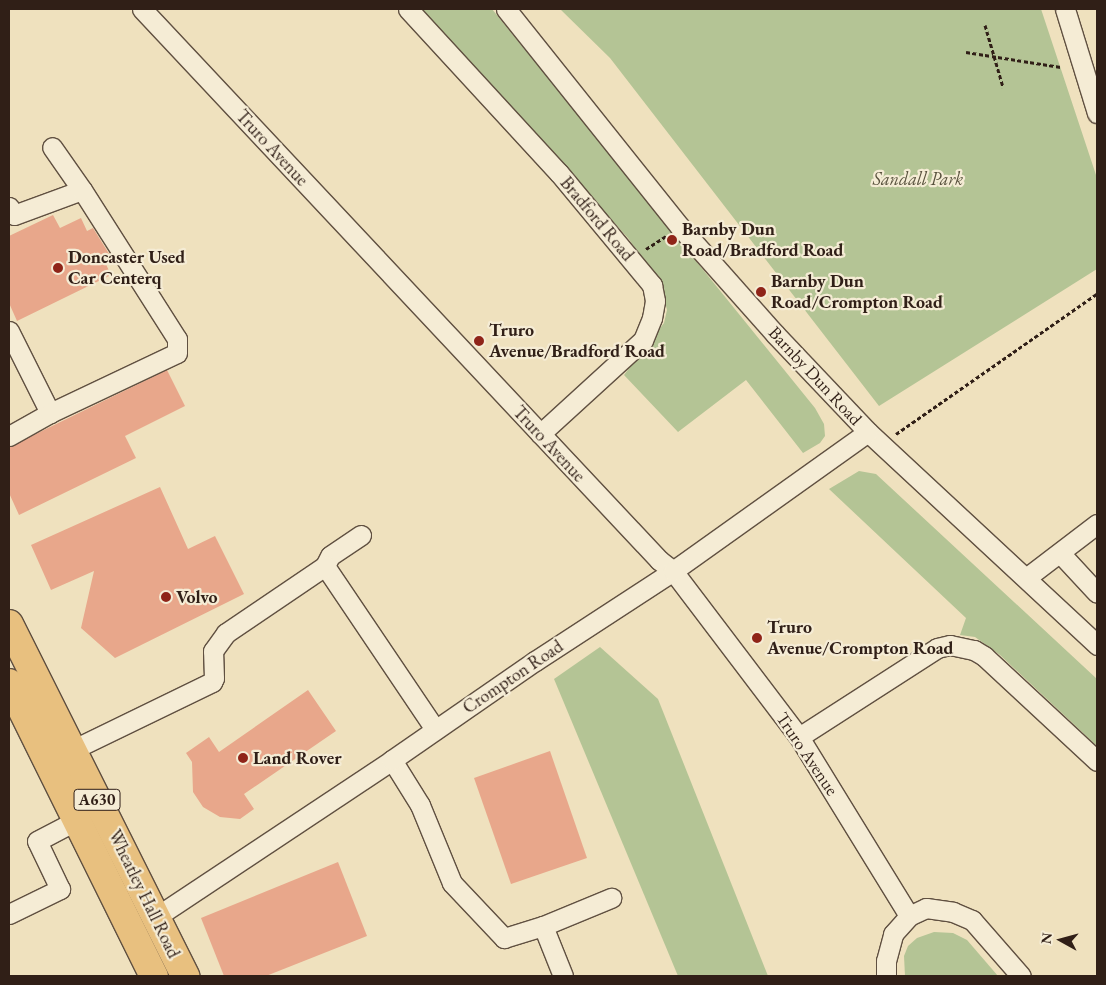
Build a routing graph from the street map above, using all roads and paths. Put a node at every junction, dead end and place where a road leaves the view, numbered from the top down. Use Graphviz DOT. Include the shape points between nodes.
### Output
graph roads {
  1 [pos="142,9"];
  2 [pos="408,9"];
  3 [pos="506,9"];
  4 [pos="1065,9"];
  5 [pos="985,25"];
  6 [pos="966,52"];
  7 [pos="994,56"];
  8 [pos="1061,67"];
  9 [pos="1004,87"];
  10 [pos="1097,113"];
  11 [pos="52,148"];
  12 [pos="82,190"];
  13 [pos="9,206"];
  14 [pos="680,227"];
  15 [pos="631,259"];
  16 [pos="1097,294"];
  17 [pos="9,331"];
  18 [pos="50,413"];
  19 [pos="540,434"];
  20 [pos="9,436"];
  21 [pos="874,438"];
  22 [pos="1097,524"];
  23 [pos="361,535"];
  24 [pos="1060,553"];
  25 [pos="325,566"];
  26 [pos="673,571"];
  27 [pos="1026,578"];
  28 [pos="1097,593"];
  29 [pos="9,624"];
  30 [pos="1097,645"];
  31 [pos="9,685"];
  32 [pos="435,729"];
  33 [pos="799,737"];
  34 [pos="72,750"];
  35 [pos="392,760"];
  36 [pos="1097,761"];
  37 [pos="77,820"];
  38 [pos="612,898"];
  39 [pos="9,914"];
  40 [pos="909,916"];
  41 [pos="156,917"];
  42 [pos="543,926"];
  43 [pos="154,976"];
  44 [pos="185,976"];
  45 [pos="563,976"];
  46 [pos="886,976"];
  47 [pos="1021,976"];
  1 -- 19 [label="street, Truro Avenue"];
  2 -- 15 [label="street, Bradford Road" via="500,107"];
  3 -- 14 [label="street, Barnby Dun Road"];
  4 -- 10 [label="street"];
  5 -- 7 [label="path"];
  6 -- 7 [label="path"];
  7 -- 8 [label="path"];
  7 -- 9 [label="path"];
  11 -- 12 [label="street"];
  12 -- 13 [label="street" via="14,215"];
  12 -- 18 [label="street" via="177,339 177,353"];
  14 -- 15 [label="path"];
  14 -- 21 [label="street, Barnby Dun Road"];
  15 -- 19 [label="street, Bradford Road" via="652,285 655,301 643,340"];
  16 -- 21 [label="path"];
  17 -- 18 [label="street"];
  18 -- 20 [label="street"];
  19 -- 26 [label="street, Truro Avenue"];
  21 -- 26 [label="street, Crompton Road"];
  21 -- 27 [label="street, Barnby Dun Road"];
  22 -- 24 [label="street"];
  23 -- 25 [label="street" via="330,556"];
  24 -- 27 [label="street"];
  24 -- 28 [label="street"];
  25 -- 32 [label="street"];
  25 -- 34 [label="street" via="226,633 213,651 212,682"];
  26 -- 32 [label="street, Crompton Road"];
  26 -- 33 [label="street, Truro Avenue"];
  27 -- 30 [label="street, Barnby Dun Road"];
  29 -- 34 [label="highway, Wheatley Hall Road / A630"];
  31 -- 37 [label="highway, Wheatley Hall Road / A630"];
  32 -- 35 [label="street, Crompton Road"];
  33 -- 36 [label="street" via="937,648 950,645 974,650 984,656"];
  33 -- 40 [label="street, Truro Avenue"];
  34 -- 41 [label="highway, Wheatley Hall Road / A630"];
  35 -- 41 [label="street, Crompton Road"];
  35 -- 42 [label="street" via="420,805 456,889 504,938"];
  37 -- 39 [label="street" via="37,841 60,889"];
  37 -- 43 [label="highway, Wheatley Hall Road / A630"];
  38 -- 42 [label="street"];
  40 -- 46 [label="street" via="892,934"];
  40 -- 47 [label="street" via="926,908 953,912 972,920"];
  41 -- 44 [label="highway, Wheatley Hall Road / A630"];
  42 -- 45 [label="street"];
}
